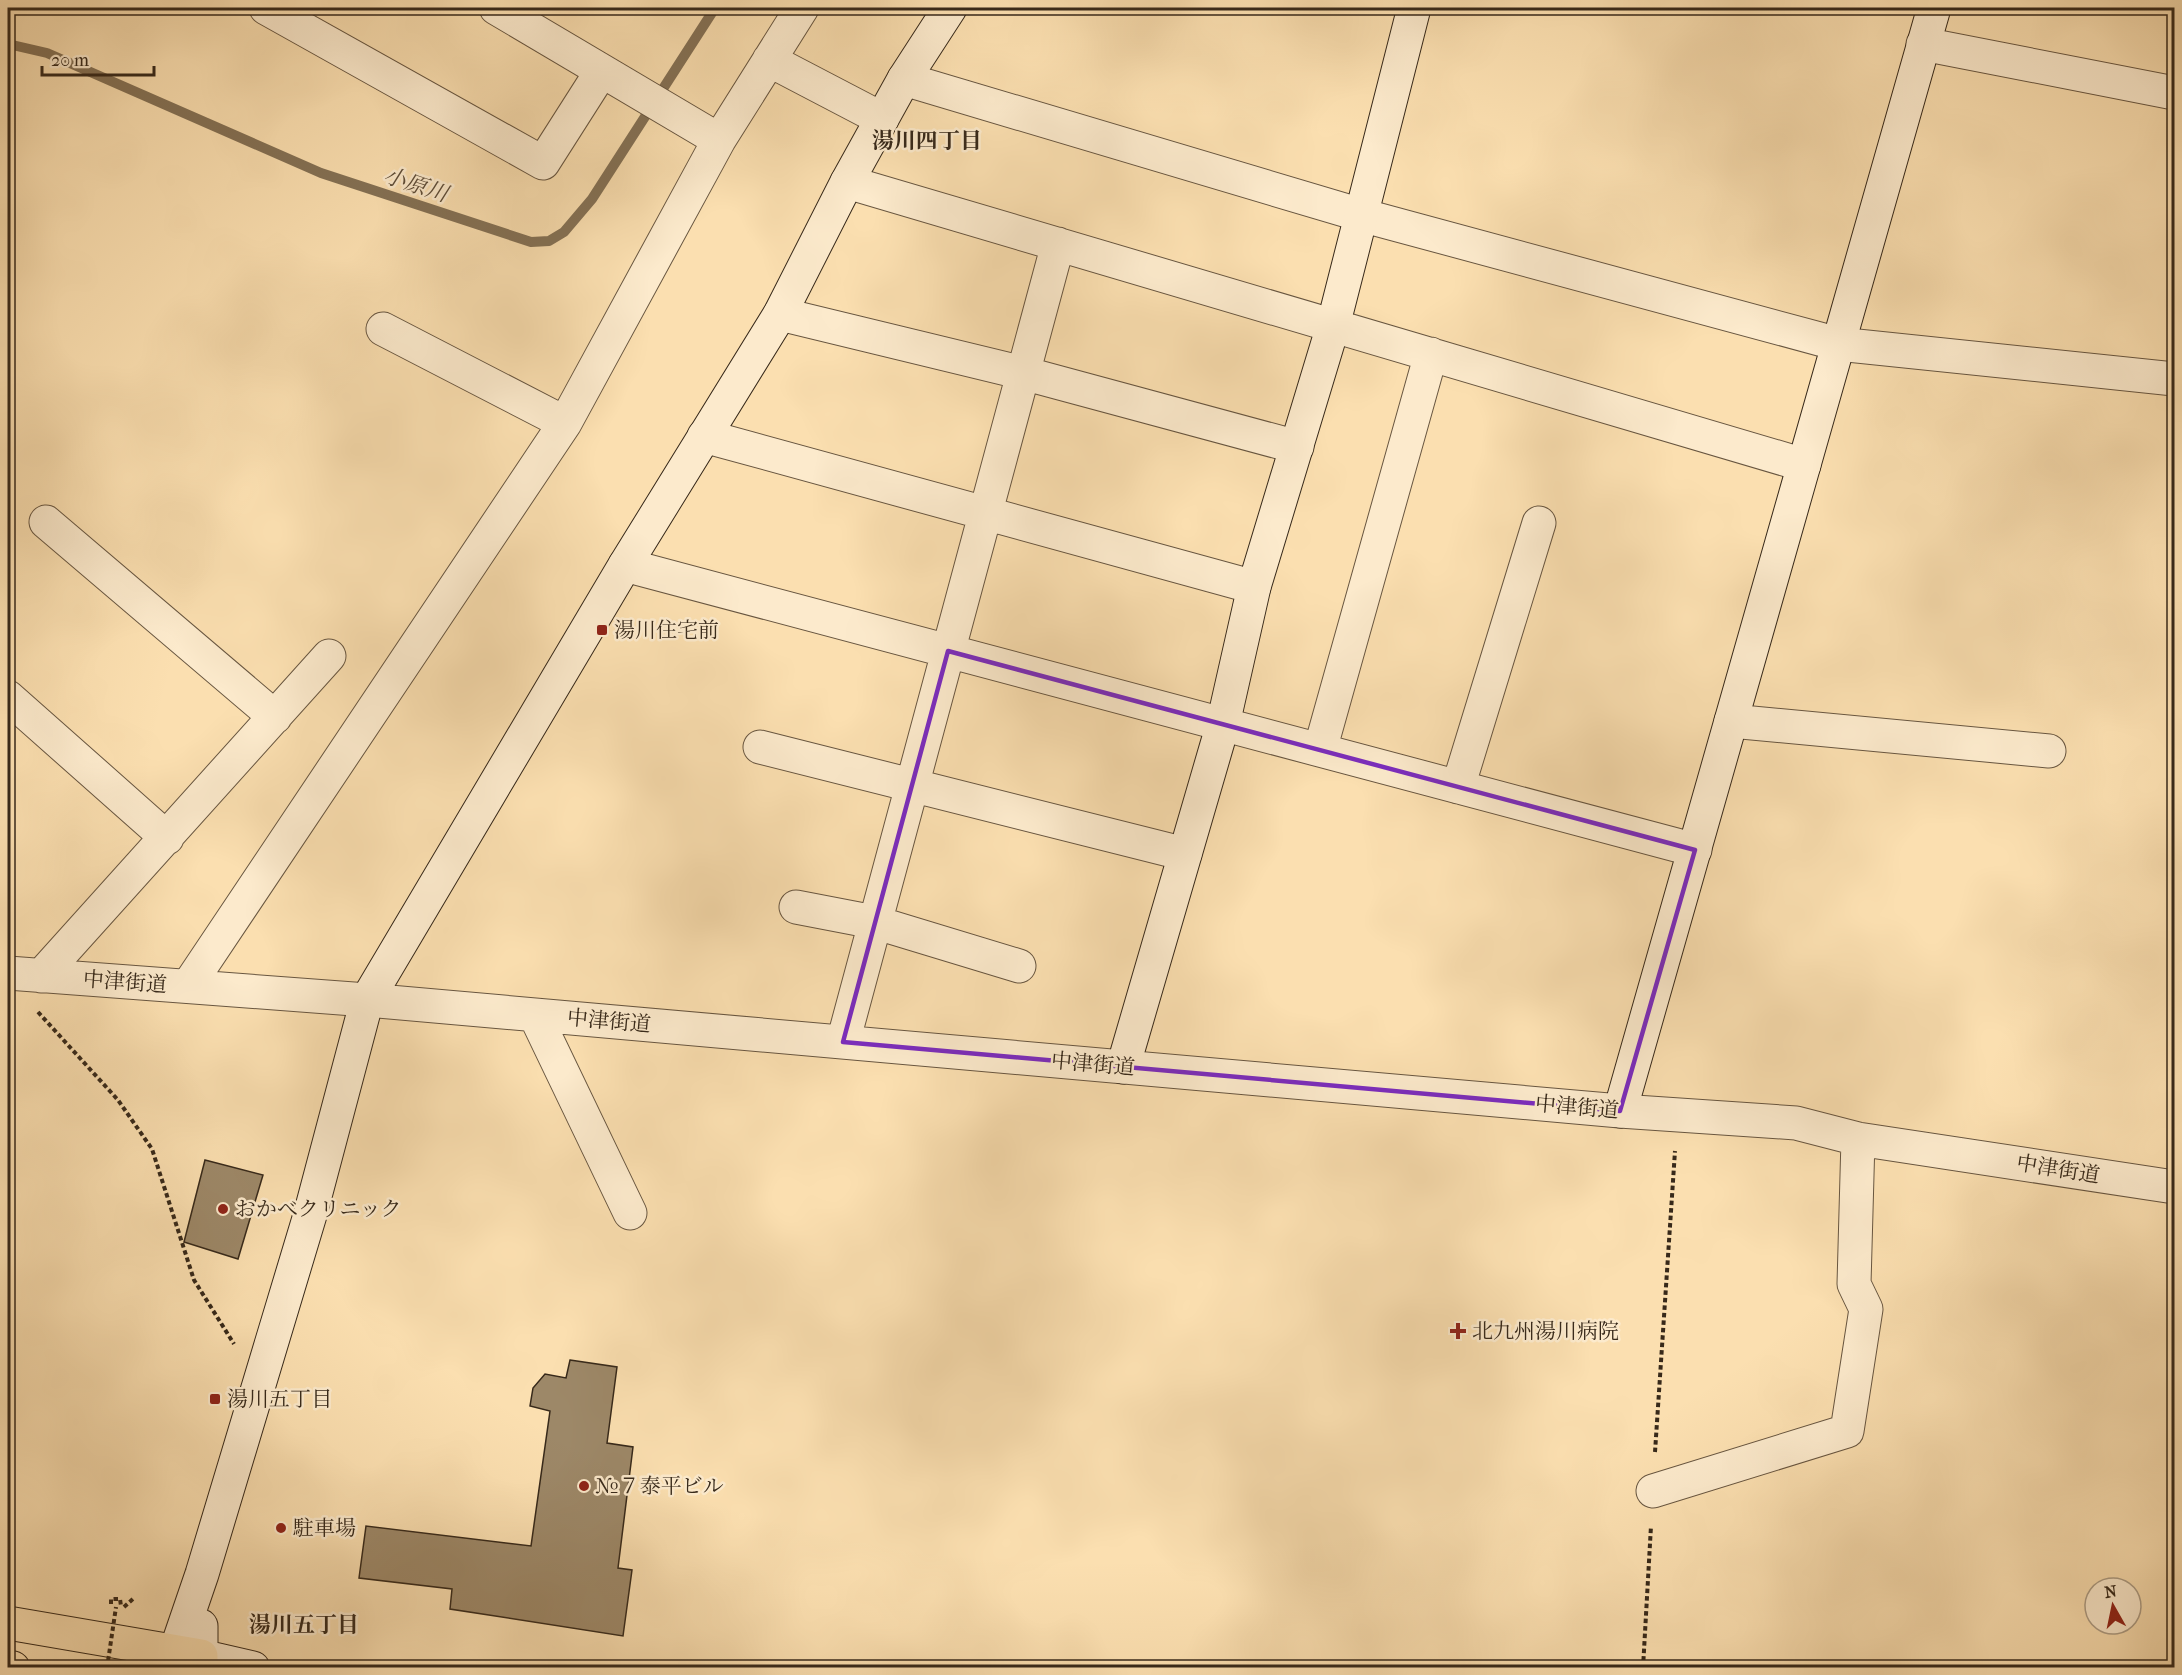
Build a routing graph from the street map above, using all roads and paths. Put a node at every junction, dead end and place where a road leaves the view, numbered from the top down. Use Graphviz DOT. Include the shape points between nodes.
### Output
graph roads {
  1 [pos="266,8"];
  2 [pos="496,8"];
  3 [pos="802,8"];
  4 [pos="950,8"];
  5 [pos="1414,8"];
  6 [pos="1934,8"];
  7 [pos="1923,44"];
  8 [pos="769,60"];
  9 [pos="601,72"];
  10 [pos="904,79"];
  11 [pos="2175,93"];
  12 [pos="882,119"];
  13 [pos="719,140"];
  14 [pos="847,182"];
  15 [pos="1361,215"];
  16 [pos="1058,244"];
  17 [pos="780,314"];
  18 [pos="1334,326"];
  19 [pos="384,329"];
  20 [pos="1838,344"];
  21 [pos="1431,354"];
  22 [pos="1023,373"];
  23 [pos="2175,379"];
  24 [pos="565,423"];
  25 [pos="704,436"];
  26 [pos="1297,447"];
  27 [pos="1804,465"];
  28 [pos="985,513"];
  29 [pos="46,522"];
  30 [pos="1539,523"];
  31 [pos="625,565"];
  32 [pos="1254,587"];
  33 [pos="948,651"];
  34 [pos="329,656"];
  35 [pos="8,697"];
  36 [pos="275,717"];
  37 [pos="1731,721"];
  38 [pos="1223,724"];
  39 [pos="760,747"];
  40 [pos="1320,750"];
  41 [pos="2049,752"];
  42 [pos="911,784"];
  43 [pos="1458,787"];
  44 [pos="167,838"];
  45 [pos="1695,850"];
  46 [pos="1185,854"];
  47 [pos="796,906"];
  48 [pos="874,922"];
  49 [pos="1019,966"];
  50 [pos="8,973"];
  51 [pos="188,986"];
  52 [pos="36,990"];
  53 [pos="367,1000"];
  54 [pos="535,1015"];
  55 [pos="843,1041"];
  56 [pos="1123,1066"];
  57 [pos="1620,1111"];
  58 [pos="1678,1115"];
  59 [pos="1858,1138"];
  60 [pos="2175,1187"];
  61 [pos="630,1213"];
  62 [pos="259,1385"];
  63 [pos="1653,1491"];
  64 [pos="135,1597"];
  65 [pos="8,1623"];
  66 [pos="187,1662"];
  67 [pos="8,1666"];
  68 [pos="13,1668"];
  69 [pos="107,1668"];
  70 [pos="253,1668"];
  71 [pos="1643,1668"];
  1 -- 9 [label="street" via="543,163"];
  2 -- 9 [label="street"];
  3 -- 8 [label="street"];
  4 -- 10 [label="street"];
  5 -- 15 [label="street"];
  6 -- 7 [label="street"];
  7 -- 11 [label="street"];
  7 -- 20 [label="street"];
  8 -- 12 [label="street"];
  8 -- 13 [label="street"];
  9 -- 13 [label="street"];
  10 -- 12 [label="street"];
  10 -- 15 [label="street"];
  12 -- 14 [label="street"];
  13 -- 24 [label="street"];
  14 -- 16 [label="street"];
  14 -- 17 [label="street"];
  15 -- 18 [label="street"];
  15 -- 20 [label="street"];
  16 -- 18 [label="street"];
  16 -- 22 [label="street"];
  17 -- 22 [label="street"];
  17 -- 25 [label="street"];
  18 -- 21 [label="street"];
  18 -- 26 [label="street"];
  19 -- 24 [label="street"];
  20 -- 23 [label="street"];
  20 -- 27 [label="street"];
  21 -- 27 [label="street"];
  21 -- 40 [label="street"];
  22 -- 26 [label="street"];
  22 -- 28 [label="street"];
  24 -- 51 [label="street"];
  25 -- 28 [label="street"];
  25 -- 31 [label="street"];
  26 -- 32 [label="street"];
  27 -- 37 [label="street"];
  28 -- 32 [label="street"];
  28 -- 33 [label="street"];
  29 -- 36 [label="street"];
  30 -- 43 [label="street"];
  31 -- 33 [label="street"];
  31 -- 53 [label="street"];
  32 -- 38 [label="street"];
  33 -- 38 [label="street"];
  33 -- 42 [label="street"];
  34 -- 36 [label="street"];
  35 -- 44 [label="street"];
  36 -- 44 [label="street"];
  37 -- 41 [label="street"];
  37 -- 45 [label="street"];
  38 -- 40 [label="street"];
  38 -- 46 [label="street"];
  39 -- 42 [label="street"];
  40 -- 43 [label="street"];
  42 -- 46 [label="street"];
  42 -- 48 [label="street"];
  43 -- 45 [label="street"];
  44 -- 52 [label="street"];
  45 -- 57 [label="street"];
  46 -- 56 [label="street"];
  47 -- 48 [label="street"];
  48 -- 49 [label="street"];
  48 -- 55 [label="street"];
  50 -- 52 [label="street, 中津街道"];
  51 -- 52 [label="street, 中津街道"];
  51 -- 53 [label="street, 中津街道"];
  52 -- 62 [label="path" via="152,1149 194,1280"];
  53 -- 54 [label="street, 中津街道"];
  53 -- 62 [label="street" via="310,1215"];
  54 -- 55 [label="street, 中津街道"];
  54 -- 61 [label="street"];
  55 -- 56 [label="street, 中津街道"];
  56 -- 57 [label="street, 中津街道"];
  57 -- 58 [label="street, 中津街道"];
  58 -- 59 [label="street, 中津街道" via="1796,1123"];
  58 -- 63 [label="path"];
  59 -- 60 [label="street, 中津街道"];
  59 -- 63 [label="street" via="1854,1284 1866,1309 1847,1431"];
  62 -- 66 [label="street" via="202,1574"];
  63 -- 71 [label="path"];
  64 -- 69 [label="path, bridge" via="118,1609"];
  65 -- 66 [label="highway"];
  66 -- 70 [label="street"];
  67 -- 68 [label="highway"];
}
